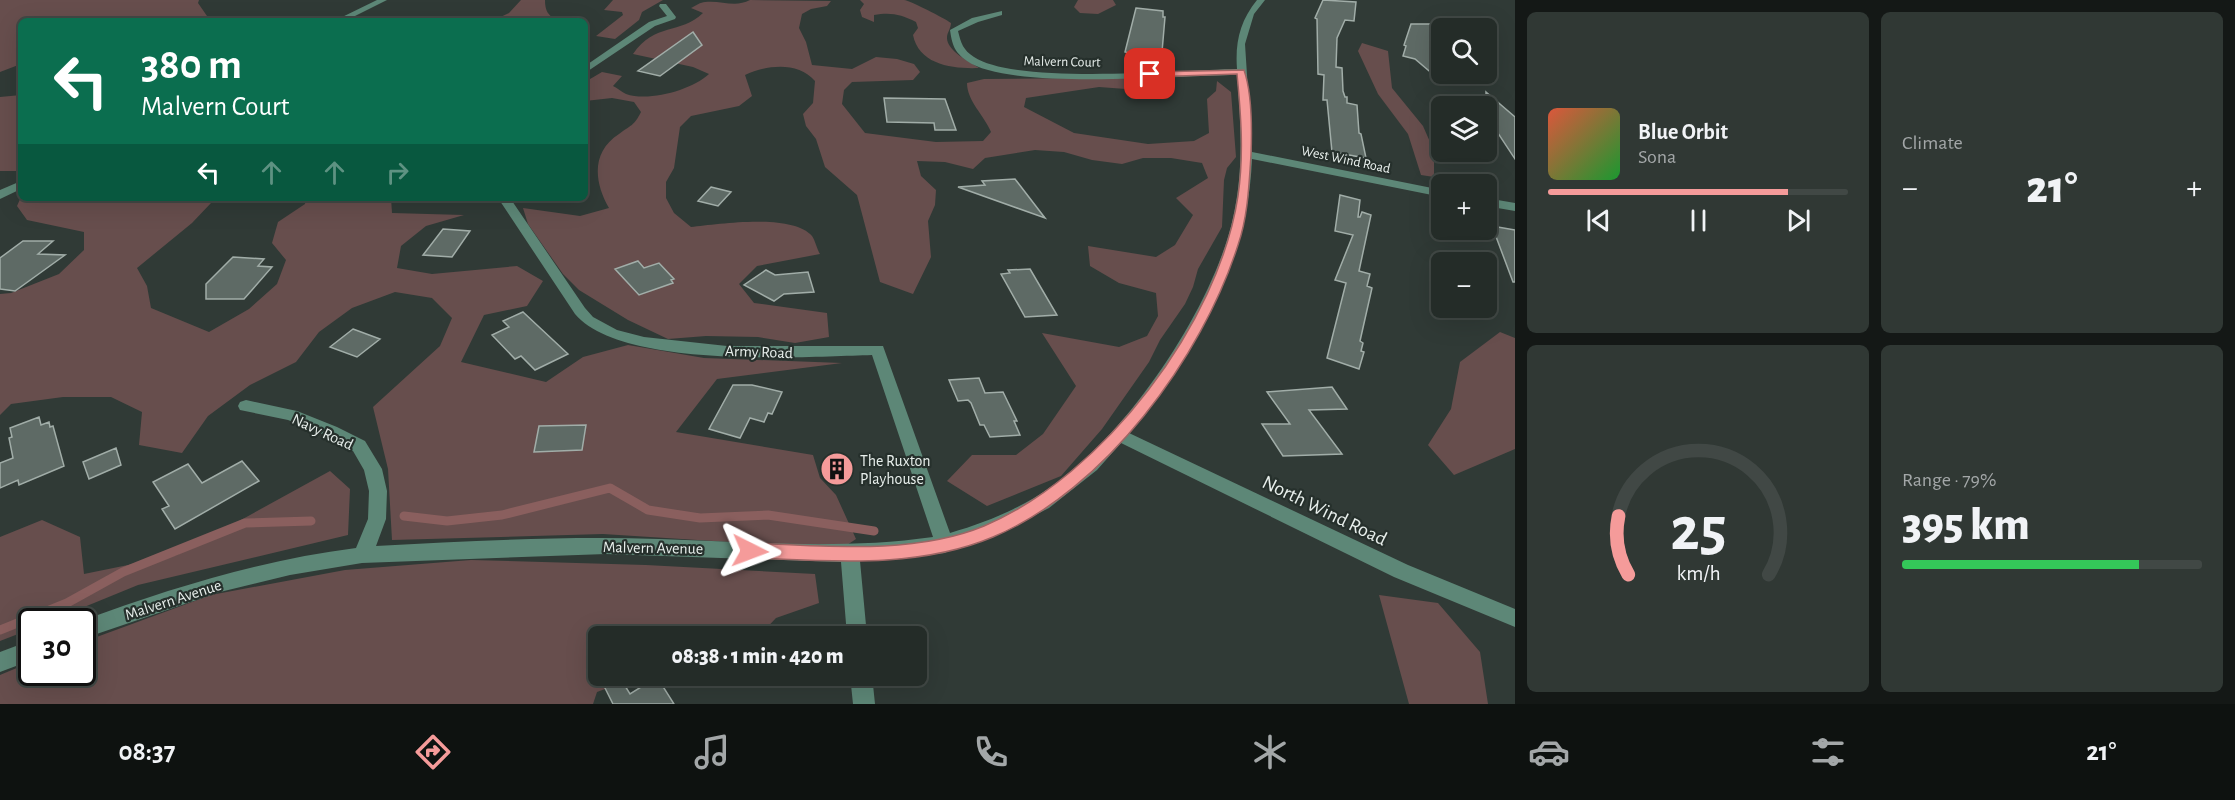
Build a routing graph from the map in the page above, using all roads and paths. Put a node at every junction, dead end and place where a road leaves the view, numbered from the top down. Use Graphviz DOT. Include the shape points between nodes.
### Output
graph roads {
  1 [pos="383,0"];
  2 [pos="1261,0"];
  3 [pos="663,6"];
  4 [pos="999,13"];
  5 [pos="344,18"];
  6 [pos="588,68"];
  7 [pos="1241,72"];
  8 [pos="1245,154"];
  9 [pos="18,186"];
  10 [pos="1431,192"];
  11 [pos="0,195"];
  12 [pos="506,201"];
  13 [pos="1497,204"];
  14 [pos="1515,207"];
  15 [pos="246,406"];
  16 [pos="1119,435"];
  17 [pos="945,544"];
  18 [pos="363,555"];
  19 [pos="850,555"];
  20 [pos="1515,618"];
  21 [pos="96,625"];
  22 [pos="856,626"];
  23 [pos="18,655"];
  24 [pos="0,662"];
  25 [pos="862,686"];
  26 [pos="864,704"];
  1 -- 5 [label="street"];
  2 -- 7 [label="street, Malvern Avenue" via="1244,25"];
  3 -- 6 [label="street" via="672,17 652,24"];
  4 -- 7 [label="street, Malvern Court" via="962,25 954,30 952,38 963,54 999,70 1066,76"];
  7 -- 8 [label="street, Malvern Avenue" via="1247,129"];
  8 -- 10 [label="street, West Wind Road"];
  8 -- 16 [label="street, Malvern Avenue" via="1239,220 1213,298 1186,345"];
  9 -- 11 [label="street"];
  12 -- 17 [label="street, Army Road" via="571,299 587,319 607,332 702,349 797,353 878,350"];
  13 -- 14 [label="street"];
  15 -- 18 [label="street, Navy Road" via="291,415 359,446 373,469 378,491 377,519"];
  16 -- 17 [label="street, Malvern Avenue" via="1091,465 1041,502 987,532"];
  16 -- 20 [label="street, North Wind Road" via="1401,572"];
  17 -- 19 [label="street, Malvern Avenue"];
  18 -- 19 [label="street, Malvern Avenue" via="603,546"];
  18 -- 21 [label="street, Malvern Avenue" via="248,575"];
  19 -- 22 [label="street"];
  23 -- 24 [label="street"];
  25 -- 26 [label="street"];
}
